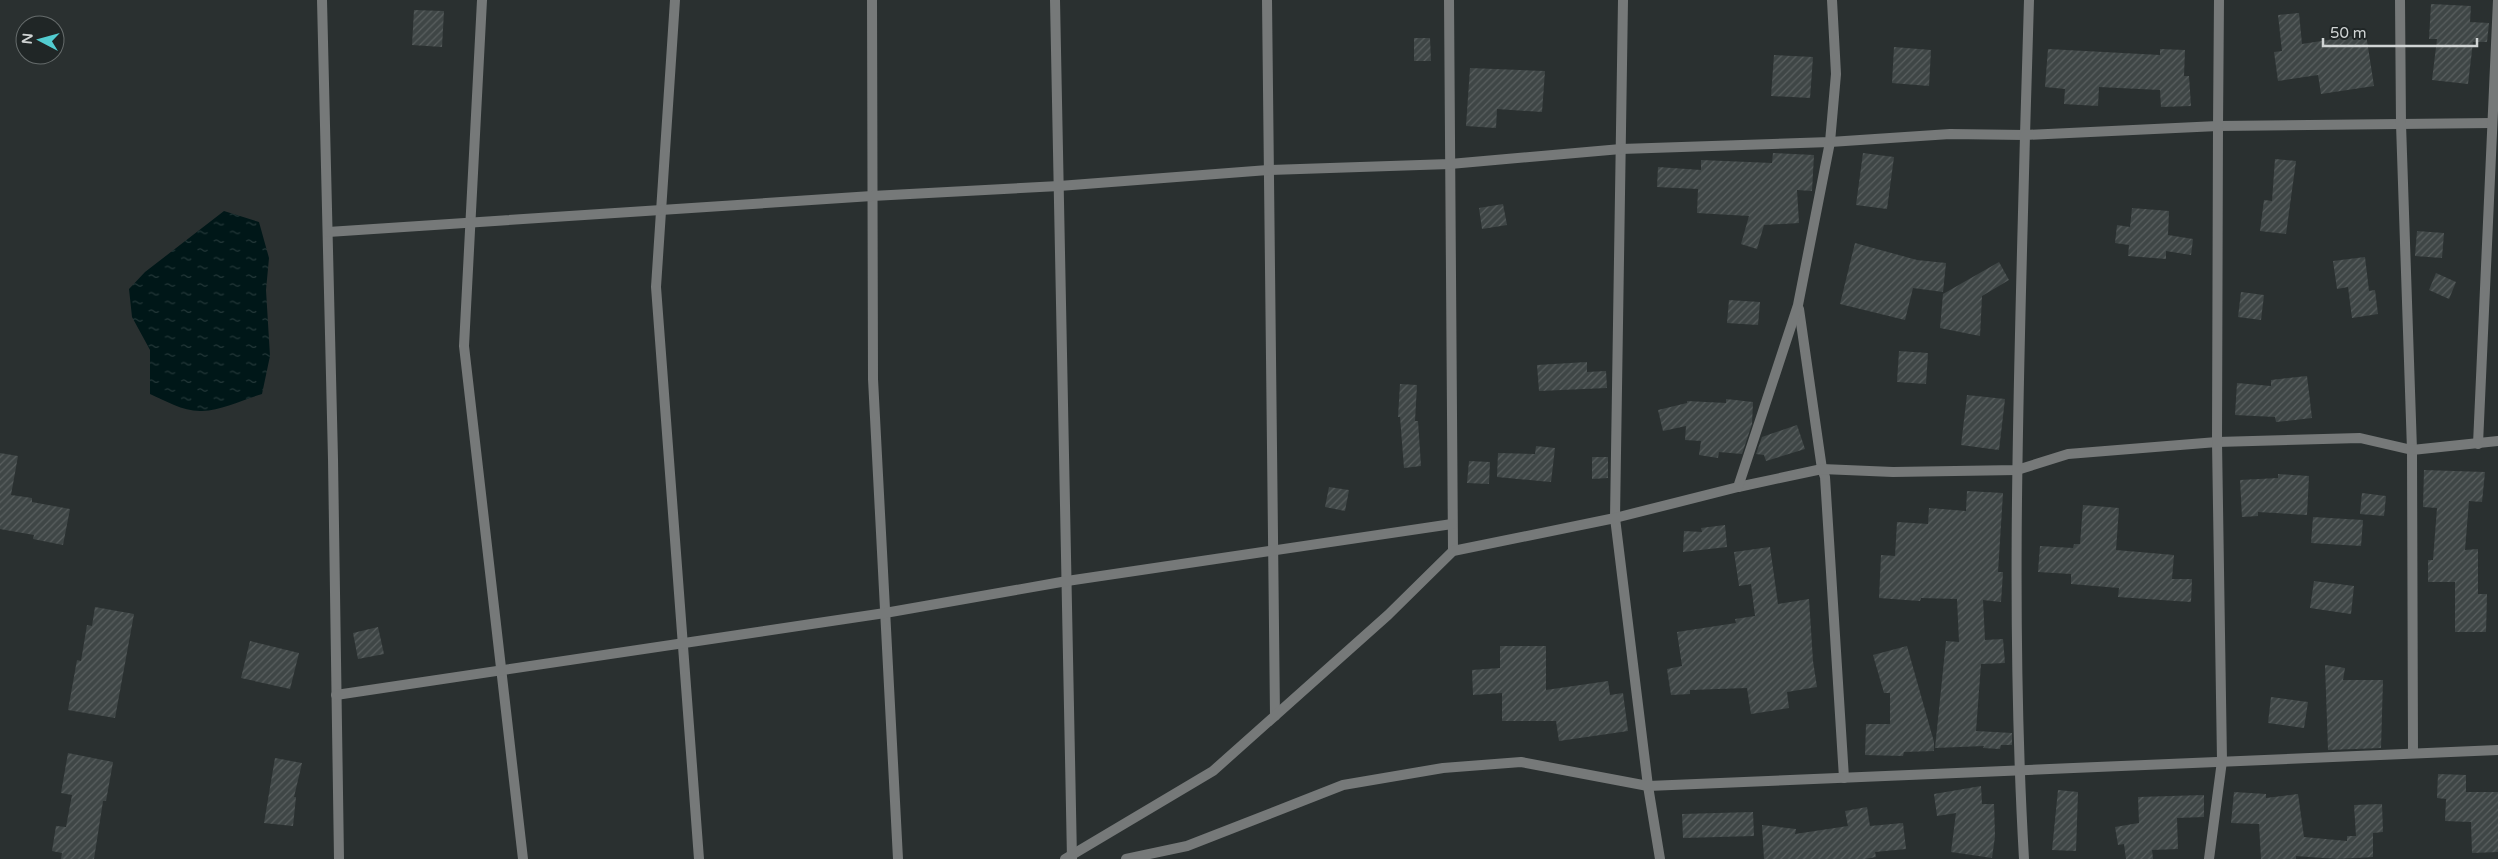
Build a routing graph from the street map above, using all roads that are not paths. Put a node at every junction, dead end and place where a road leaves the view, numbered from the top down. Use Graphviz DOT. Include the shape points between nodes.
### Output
graph roads {
  1 [pos="322,0"];
  2 [pos="482,0"];
  3 [pos="675,0"];
  4 [pos="872,0"];
  5 [pos="1056,0"];
  6 [pos="1267,0"];
  7 [pos="1449,0"];
  8 [pos="1623,0"];
  9 [pos="1832,0"];
  10 [pos="2029,0"];
  11 [pos="2219,0"];
  12 [pos="2400,0"];
  13 [pos="2498,0"];
  14 [pos="2492,123"];
  15 [pos="2401,124"];
  16 [pos="2218,126"];
  17 [pos="2025,135"];
  18 [pos="1830,142"];
  19 [pos="1621,148"];
  20 [pos="1450,164"];
  21 [pos="1268,170"];
  22 [pos="1059,186"];
  23 [pos="872,196"];
  24 [pos="661,211"];
  25 [pos="470,223"];
  26 [pos="328,232"];
  27 [pos="1798,306"];
  28 [pos="2498,441"];
  29 [pos="2217,442"];
  30 [pos="2478,444"];
  31 [pos="2412,450"];
  32 [pos="1822,469"];
  33 [pos="2017,470"];
  34 [pos="1738,487"];
  35 [pos="1615,518"];
  36 [pos="1452,524"];
  37 [pos="1273,551"];
  38 [pos="1453,551"];
  39 [pos="1067,581"];
  40 [pos="885,613"];
  41 [pos="683,643"];
  42 [pos="502,670"];
  43 [pos="336,695"];
  44 [pos="1275,716"];
  45 [pos="2498,750"];
  46 [pos="2413,753"];
  47 [pos="2222,761"];
  48 [pos="2019,770"];
  49 [pos="1844,778"];
  50 [pos="1648,786"];
  51 [pos="1070,858"];
  52 [pos="339,859"];
  53 [pos="523,859"];
  54 [pos="699,859"];
  55 [pos="898,859"];
  56 [pos="1126,859"];
  57 [pos="1660,859"];
  58 [pos="2024,859"];
  59 [pos="2209,859"];
  1 -- 26 [label="street"];
  2 -- 25 [label="street"];
  3 -- 24 [label="street"];
  4 -- 23 [label="street"];
  5 -- 22 [label="street"];
  6 -- 21 [label="street"];
  7 -- 20 [label="street"];
  8 -- 19 [label="street"];
  9 -- 18 [label="street" via="1836,74"];
  10 -- 17 [label="street"];
  11 -- 16 [label="street"];
  12 -- 15 [label="street"];
  13 -- 14 [label="street"];
  14 -- 15 [label="street"];
  14 -- 30 [label="street"];
  15 -- 16 [label="street"];
  15 -- 31 [label="street"];
  16 -- 17 [label="street"];
  16 -- 29 [label="street"];
  17 -- 18 [label="street" via="1950,134"];
  17 -- 33 [label="street"];
  18 -- 19 [label="street"];
  18 -- 27 [label="street"];
  19 -- 20 [label="street"];
  19 -- 35 [label="street"];
  20 -- 21 [label="street"];
  20 -- 36 [label="street"];
  21 -- 22 [label="street"];
  21 -- 37 [label="street"];
  22 -- 23 [label="street"];
  22 -- 39 [label="street"];
  23 -- 24 [label="street"];
  23 -- 40 [label="street" via="873,379"];
  24 -- 25 [label="street"];
  24 -- 41 [label="street" via="656,287"];
  25 -- 26 [label="street"];
  25 -- 42 [label="street" via="464,346"];
  26 -- 43 [label="street"];
  27 -- 32 [label="street"];
  27 -- 34 [label="street"];
  28 -- 30 [label="street"];
  29 -- 31 [label="street" via="2360,438"];
  29 -- 33 [label="street" via="2068,454"];
  29 -- 47 [label="street"];
  30 -- 31 [label="street"];
  31 -- 46 [label="street"];
  32 -- 33 [label="street" via="1893,472"];
  32 -- 34 [label="street"];
  32 -- 49 [label="street" via="1826,477"];
  33 -- 48 [label="street"];
  34 -- 35 [label="street"];
  35 -- 38 [label="street"];
  35 -- 50 [label="street"];
  36 -- 37 [label="street"];
  36 -- 38 [label="street"];
  37 -- 39 [label="street"];
  37 -- 44 [label="street"];
  38 -- 44 [label="street" via="1388,615"];
  39 -- 40 [label="street"];
  39 -- 51 [label="street"];
  40 -- 41 [label="street"];
  40 -- 55 [label="street"];
  41 -- 42 [label="street"];
  41 -- 54 [label="street"];
  42 -- 43 [label="street"];
  42 -- 53 [label="street"];
  43 -- 52 [label="street"];
  44 -- 51 [label="street" via="1213,771"];
  45 -- 46 [label="street"];
  46 -- 47 [label="street"];
  47 -- 48 [label="street"];
  47 -- 59 [label="street"];
  48 -- 49 [label="street"];
  48 -- 58 [label="street"];
  49 -- 50 [label="street"];
  50 -- 56 [label="street" via="1521,762 1443,768 1344,785 1187,846"];
  50 -- 57 [label="street"];
}
